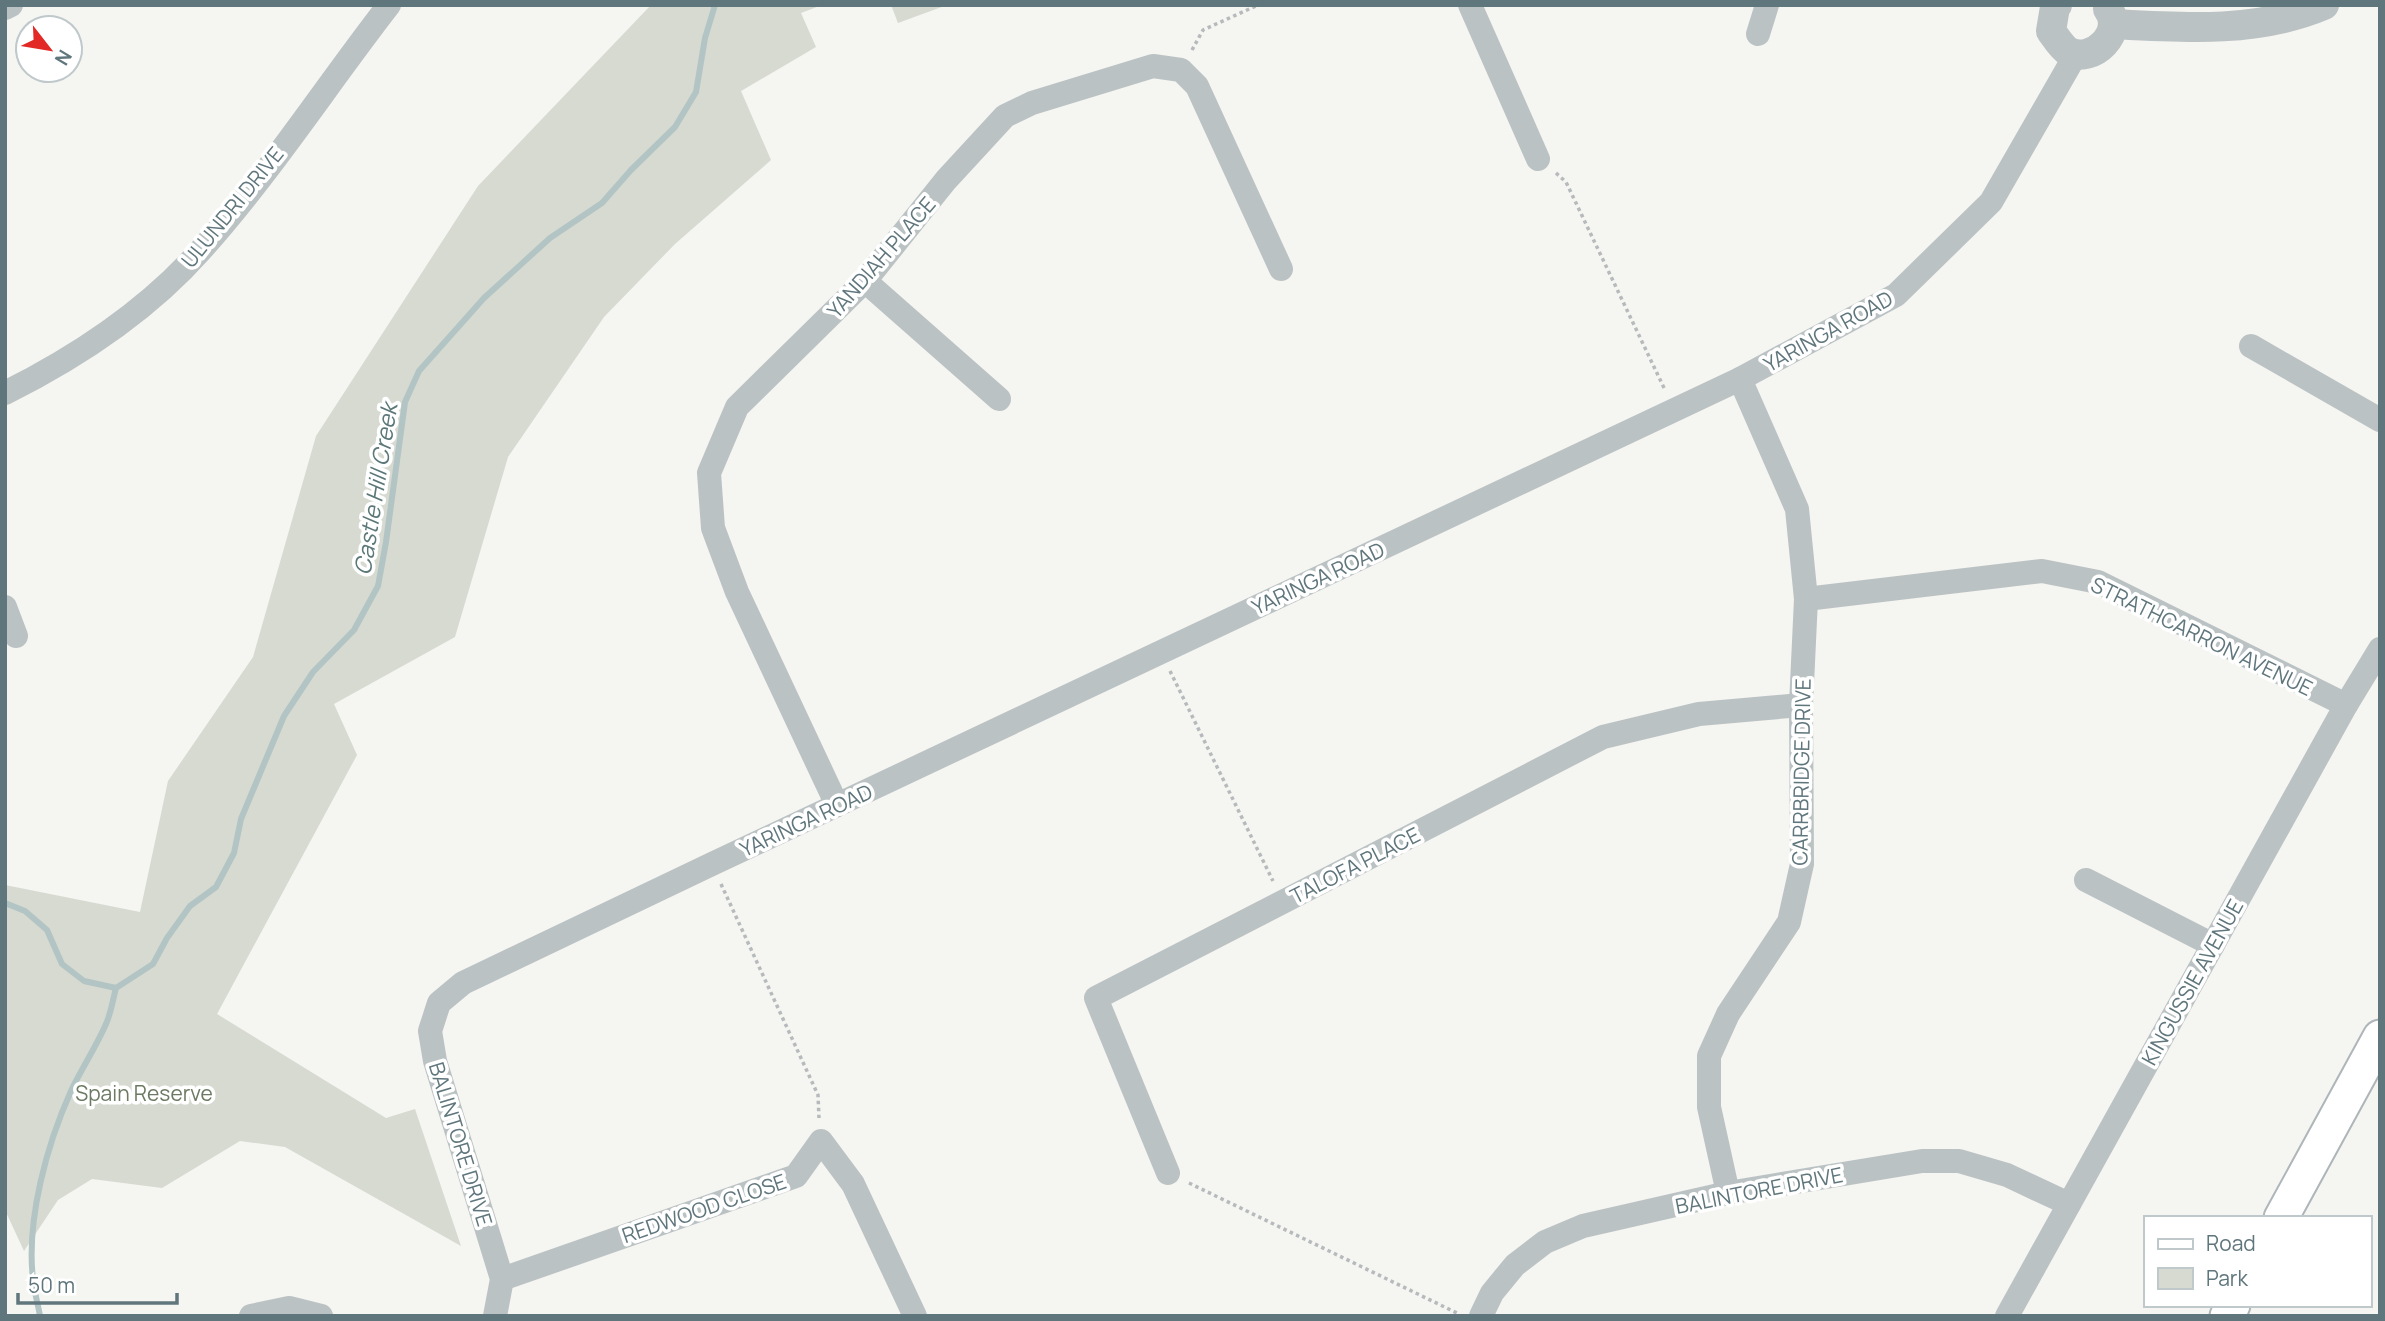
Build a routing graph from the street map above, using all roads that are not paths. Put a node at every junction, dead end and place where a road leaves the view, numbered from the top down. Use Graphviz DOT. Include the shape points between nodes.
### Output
graph roads {
  1 [pos="11,5"];
  2 [pos="1470,5"];
  3 [pos="1767,5"];
  4 [pos="2057,5"];
  5 [pos="2325,5"];
  6 [pos="5,8"];
  7 [pos="380,8"];
  8 [pos="2110,15"];
  9 [pos="1758,34"];
  10 [pos="2076,54"];
  11 [pos="1538,159"];
  12 [pos="1281,269"];
  13 [pos="865,281"];
  14 [pos="2251,345"];
  15 [pos="1740,379"];
  16 [pos="5,393"];
  17 [pos="999,399"];
  18 [pos="2380,420"];
  19 [pos="1806,599"];
  20 [pos="5,607"];
  21 [pos="16,636"];
  22 [pos="2380,649"];
  23 [pos="1801,705"];
  24 [pos="2346,705"];
  25 [pos="837,805"];
  26 [pos="2086,880"];
  27 [pos="2213,946"];
  28 [pos="463,983"];
  29 [pos="2380,1037"];
  30 [pos="1168,1173"];
  31 [pos="1728,1194"];
  32 [pos="2069,1204"];
  33 [pos="2282,1216"];
  34 [pos="502,1279"];
  35 [pos="251,1316"];
  36 [pos="321,1316"];
  37 [pos="495,1316"];
  38 [pos="915,1316"];
  39 [pos="1481,1316"];
  40 [pos="2007,1316"];
  1 -- 6 [label="street"];
  2 -- 11 [label="street"];
  3 -- 9 [label="street"];
  4 -- 10 [label="street" via="2051,31 2066,50"];
  5 -- 8 [label="street" via="2271,22 2189,29"];
  7 -- 16 [label="street, ULUNDRI DRIVE" via="234,211 200,251 125,320"];
  8 -- 10 [label="street" via="2109,40 2090,54"];
  10 -- 15 [label="street, YARINGA ROAD" via="1991,202 1896,295"];
  12 -- 13 [label="street, YANDIAH PLACE" via="1197,86 1181,70 1153,66 1032,103 1005,116 946,180"];
  13 -- 17 [label="street"];
  13 -- 25 [label="street, YANDIAH PLACE" via="737,407 709,473 713,528 737,592"];
  14 -- 18 [label="street"];
  15 -- 19 [label="street, CARRBRIDGE DRIVE" via="1797,509"];
  15 -- 25 [label="street, YARINGA ROAD"];
  19 -- 23 [label="street, CARRBRIDGE DRIVE"];
  19 -- 24 [label="street, STRATHCARRON AVENUE" via="2042,571 2098,582"];
  20 -- 21 [label="street"];
  22 -- 24 [label="street, KINGUSSIE AVENUE"];
  23 -- 30 [label="street, TALOFA PLACE" via="1699,714 1603,737 1096,998"];
  23 -- 31 [label="street, CARRBRIDGE DRIVE" via="1802,863 1789,922 1728,1014 1709,1056 1709,1107"];
  24 -- 27 [label="street, KINGUSSIE AVENUE"];
  25 -- 28 [label="street, YARINGA ROAD"];
  26 -- 27 [label="street"];
  27 -- 32 [label="street, KINGUSSIE AVENUE"];
  28 -- 34 [label="street, BALINTORE DRIVE" via="439,1003 429,1031"];
  29 -- 33 [label="main road"];
  31 -- 32 [label="street, BALINTORE DRIVE" via="1922,1161 1959,1161 2007,1175"];
  31 -- 39 [label="street, BALINTORE DRIVE" via="1583,1226 1545,1242 1516,1265 1492,1293"];
  32 -- 40 [label="street, KINGUSSIE AVENUE"];
  34 -- 37 [label="street, BALINTORE DRIVE"];
  34 -- 38 [label="street, REDWOOD CLOSE" via="796,1176 821,1141 853,1184"];
  35 -- 36 [label="street" via="289,1308"];
}
